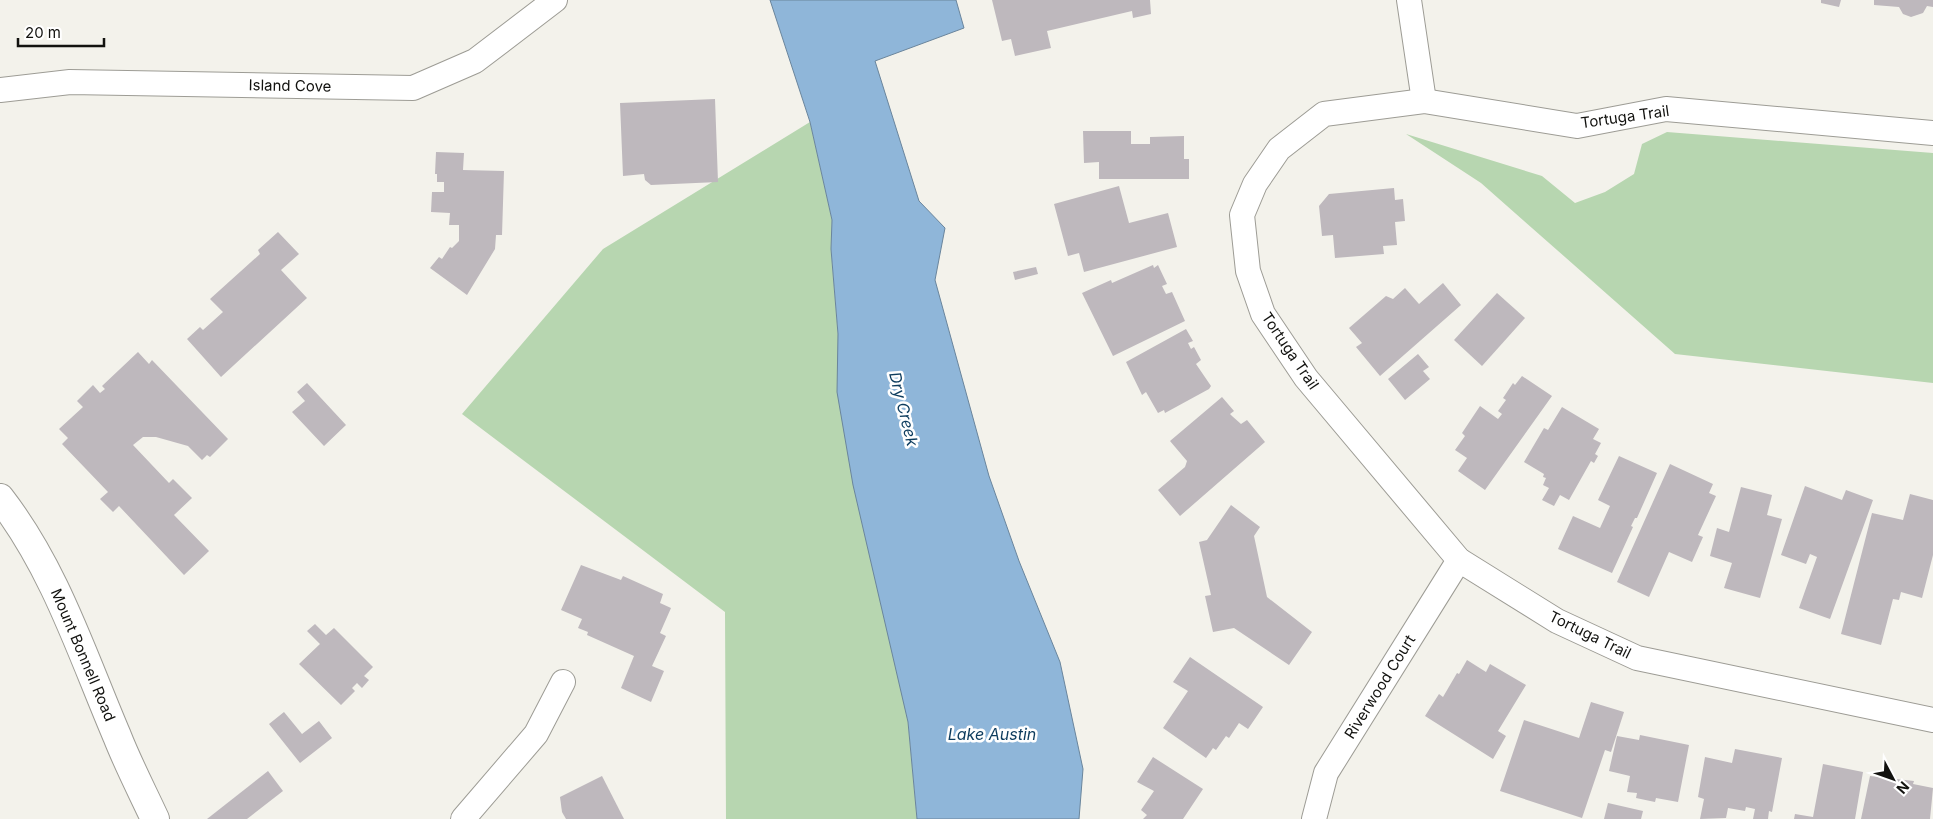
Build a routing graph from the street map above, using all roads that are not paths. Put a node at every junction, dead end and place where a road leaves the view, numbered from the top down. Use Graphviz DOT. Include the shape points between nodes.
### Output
graph roads {
  1 [pos="555,0"];
  2 [pos="1409,0"];
  3 [pos="0,90"];
  4 [pos="1424,101"];
  5 [pos="1933,133"];
  6 [pos="0,498"];
  7 [pos="1459,560"];
  8 [pos="563,682"];
  9 [pos="1933,720"];
  10 [pos="155,819"];
  11 [pos="463,819"];
  12 [pos="1314,819"];
  1 -- 3 [label="street, Island Cove" via="475,61 413,88 70,82"];
  2 -- 4 [label="street"];
  4 -- 5 [label="street, Tortuga Trail" via="1577,126 1666,109"];
  4 -- 7 [label="street, Tortuga Trail" via="1324,114 1279,149 1255,184 1242,215 1248,272 1263,314 1306,378"];
  6 -- 10 [label="street, Mount Bonnell Road" via="24,529 60,597"];
  7 -- 9 [label="street, Tortuga Trail" via="1557,621 1637,658"];
  7 -- 12 [label="street, Riverwood Court" via="1326,773"];
  8 -- 11 [label="street" via="536,734"];
}
